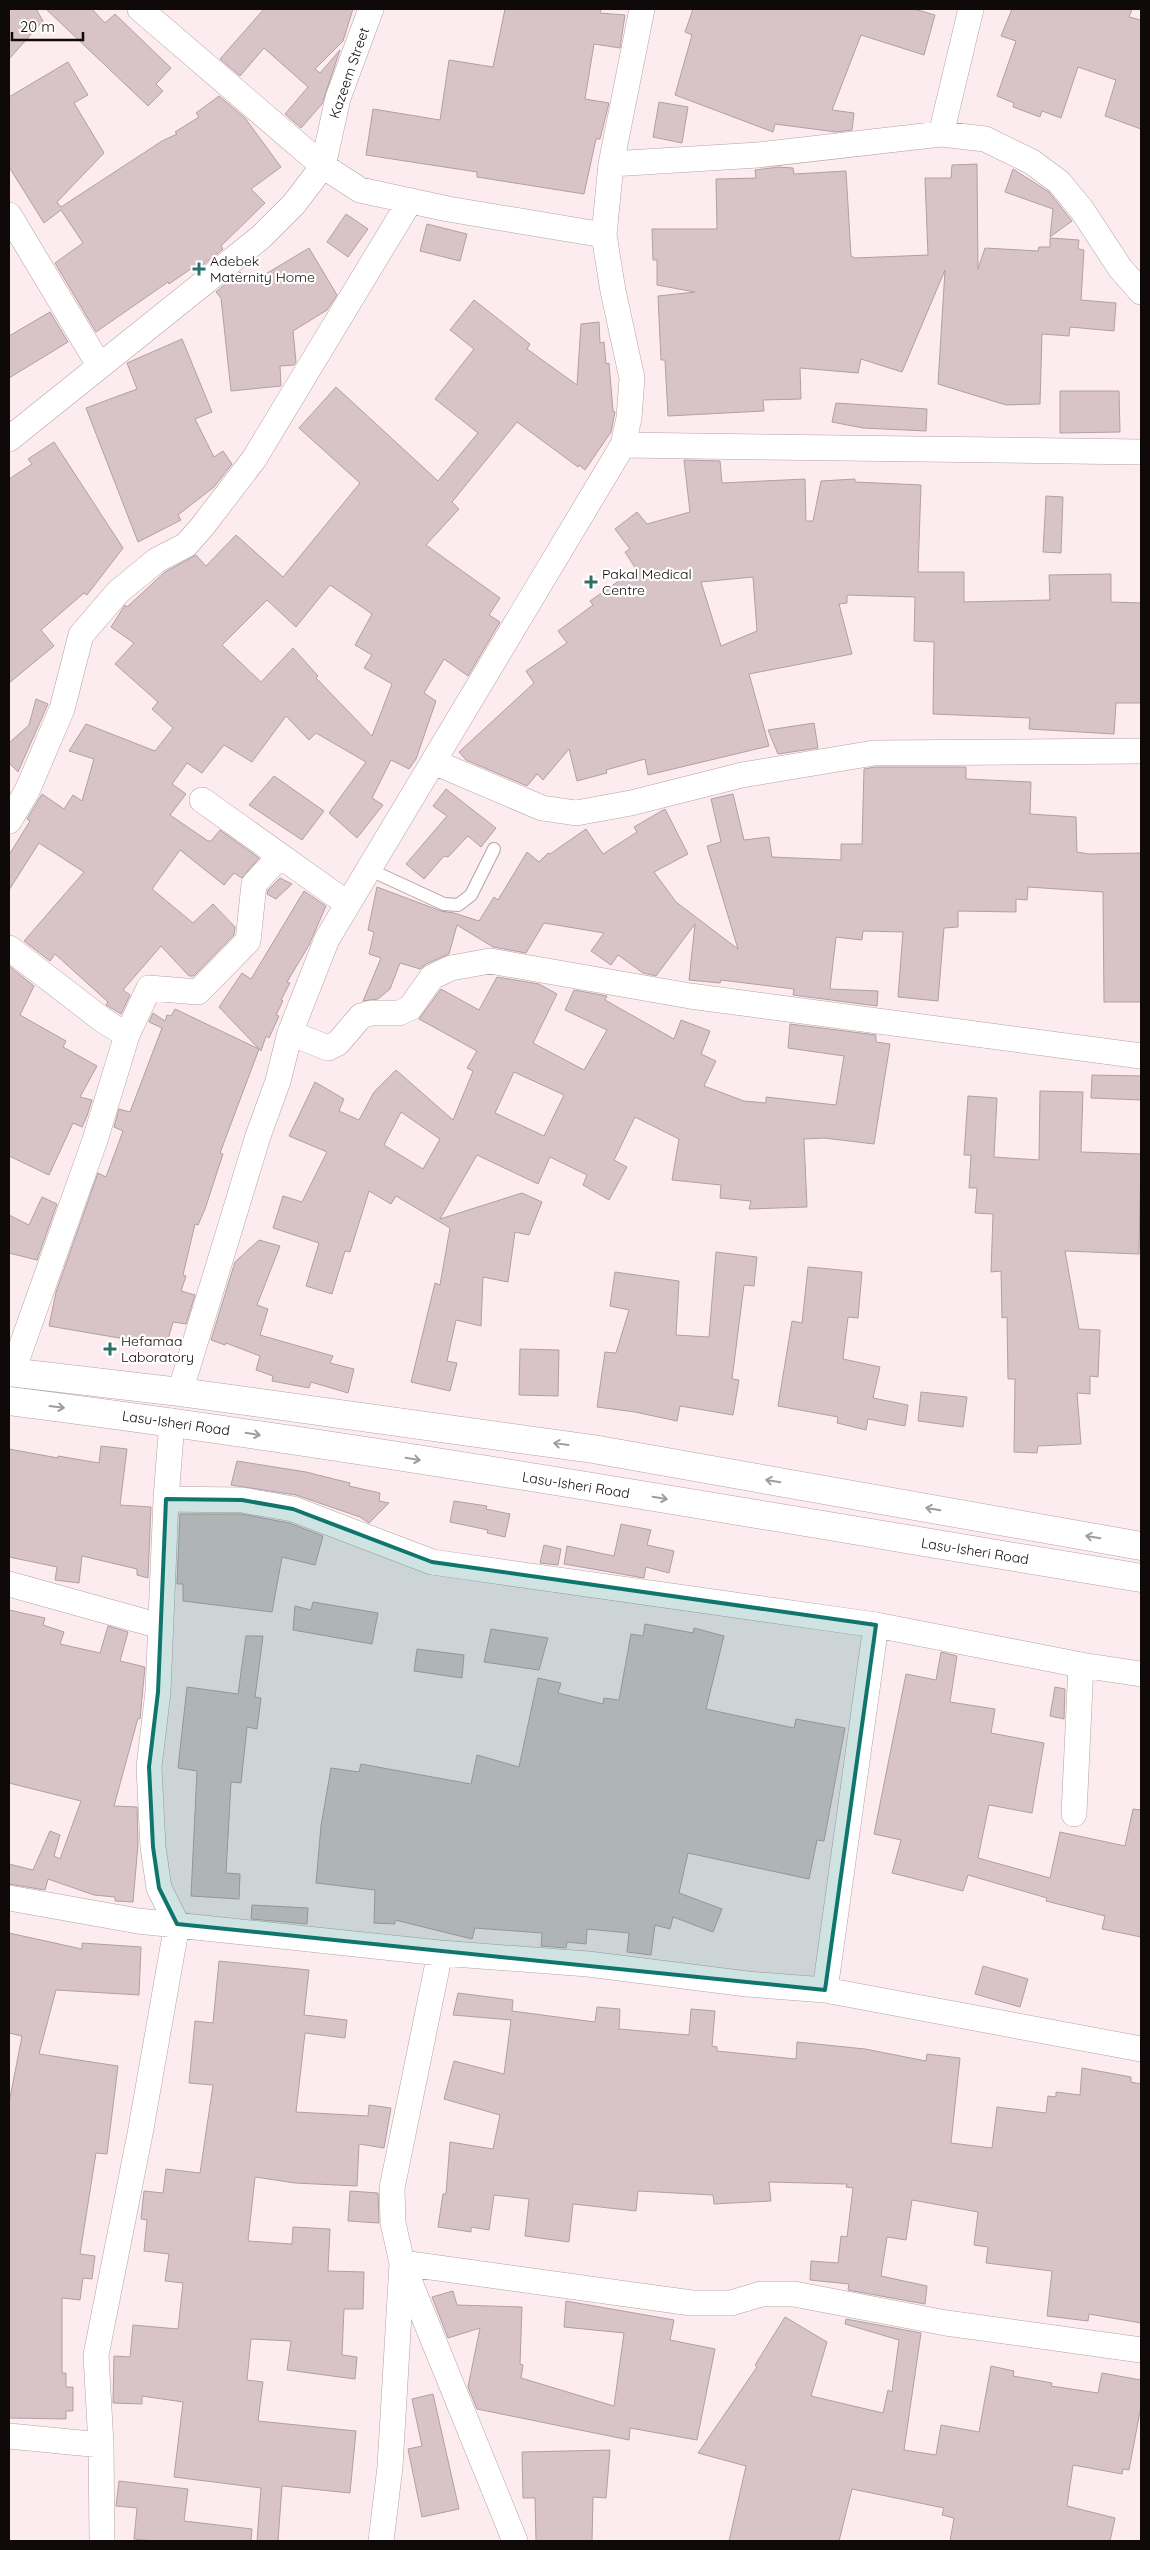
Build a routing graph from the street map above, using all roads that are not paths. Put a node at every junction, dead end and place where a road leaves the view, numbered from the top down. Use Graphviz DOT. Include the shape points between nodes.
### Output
graph roads {
  1 [pos="140,9"];
  2 [pos="371,9"];
  3 [pos="642,9"];
  4 [pos="972,9"];
  5 [pos="941,134"];
  6 [pos="611,164"];
  7 [pos="323,166"];
  8 [pos="410,201"];
  9 [pos="9,215"];
  10 [pos="604,235"];
  11 [pos="1141,292"];
  12 [pos="99,365"];
  13 [pos="9,439"];
  14 [pos="623,445"];
  15 [pos="1141,452"];
  16 [pos="1141,751"];
  17 [pos="434,762"];
  18 [pos="202,800"];
  19 [pos="9,821"];
  20 [pos="494,849"];
  21 [pos="280,856"];
  22 [pos="368,868"];
  23 [pos="348,904"];
  24 [pos="9,948"];
  25 [pos="290,1033"];
  26 [pos="127,1035"];
  27 [pos="1141,1056"];
  28 [pos="10,1373"];
  29 [pos="180,1392"];
  30 [pos="9,1401"];
  31 [pos="172,1421"];
  32 [pos="594,1449"];
  33 [pos="588,1486"];
  34 [pos="166,1499"];
  35 [pos="1141,1546"];
  36 [pos="1141,1578"];
  37 [pos="9,1584"];
  38 [pos="876,1625"];
  39 [pos="160,1626"];
  40 [pos="1081,1665"];
  41 [pos="1141,1674"];
  42 [pos="1074,1814"];
  43 [pos="9,1898"];
  44 [pos="177,1924"];
  45 [pos="440,1952"];
  46 [pos="825,1990"];
  47 [pos="1141,2049"];
  48 [pos="402,2262"];
  49 [pos="1141,2350"];
  50 [pos="9,2436"];
  51 [pos="101,2445"];
  52 [pos="102,2541"];
  53 [pos="381,2541"];
  54 [pos="515,2541"];
  1 -- 7 [label="street"];
  2 -- 7 [label="street, Kazeem Street" via="338,98"];
  3 -- 6 [label="street"];
  4 -- 5 [label="street"];
  5 -- 6 [label="street" via="758,155"];
  5 -- 11 [label="street" via="986,139 1032,162 1059,182"];
  6 -- 10 [label="street"];
  7 -- 8 [label="street" via="360,190"];
  7 -- 12 [label="street" via="294,204 261,237"];
  8 -- 10 [label="street"];
  8 -- 19 [label="street" via="254,459 231,490 186,545 157,560 118,592 81,635 62,709 27,791"];
  9 -- 12 [label="street"];
  10 -- 14 [label="street" via="632,378"];
  12 -- 13 [label="street"];
  14 -- 15 [label="street"];
  14 -- 17 [label="street"];
  16 -- 17 [label="street" via="874,753 742,775 631,803 576,813 542,808"];
  17 -- 22 [label="street"];
  18 -- 21 [label="street"];
  20 -- 22 [label="lane" via="470,895 458,905 444,904"];
  21 -- 23 [label="street"];
  21 -- 26 [label="street" via="254,884 248,941 198,992 149,988"];
  22 -- 23 [label="street"];
  23 -- 25 [label="street" via="327,939"];
  24 -- 26 [label="street"];
  25 -- 27 [label="street" via="328,1048 338,1043 361,1016 399,1013 410,1008 432,978 451,968 490,961 690,996"];
  25 -- 29 [label="street" via="278,1082 258,1136"];
  26 -- 28 [label="street" via="95,1140"];
  28 -- 29 [label="main road"];
  32 -- 29 [label="main road, one-way"];
  30 -- 31 [label="main road, Lasu-Isheri Road, one-way"];
  31 -- 33 [label="main road, Lasu-Isheri Road, one-way"];
  31 -- 34 [label="street"];
  32 -- 33 [label="main road"];
  35 -- 32 [label="main road, one-way"];
  33 -- 36 [label="main road, Lasu-Isheri Road, one-way"];
  34 -- 38 [label="street" via="242,1500 293,1509 432,1562"];
  34 -- 39 [label="street"];
  37 -- 39 [label="street"];
  38 -- 40 [label="street"];
  38 -- 46 [label="street"];
  39 -- 44 [label="street" via="158,1692 149,1767 153,1847 159,1888"];
  40 -- 41 [label="street"];
  40 -- 42 [label="street"];
  43 -- 44 [label="street" via="138,1921"];
  44 -- 45 [label="street"];
  44 -- 51 [label="street" via="96,2355"];
  45 -- 46 [label="street" via="588,1964 747,1984"];
  45 -- 48 [label="street" via="392,2188 393,2223"];
  46 -- 47 [label="street"];
  48 -- 49 [label="street" via="692,2302 731,2303 760,2294 794,2294 946,2323"];
  48 -- 53 [label="street" via="390,2467"];
  48 -- 54 [label="street"];
  50 -- 51 [label="street"];
  51 -- 52 [label="street"];
}
